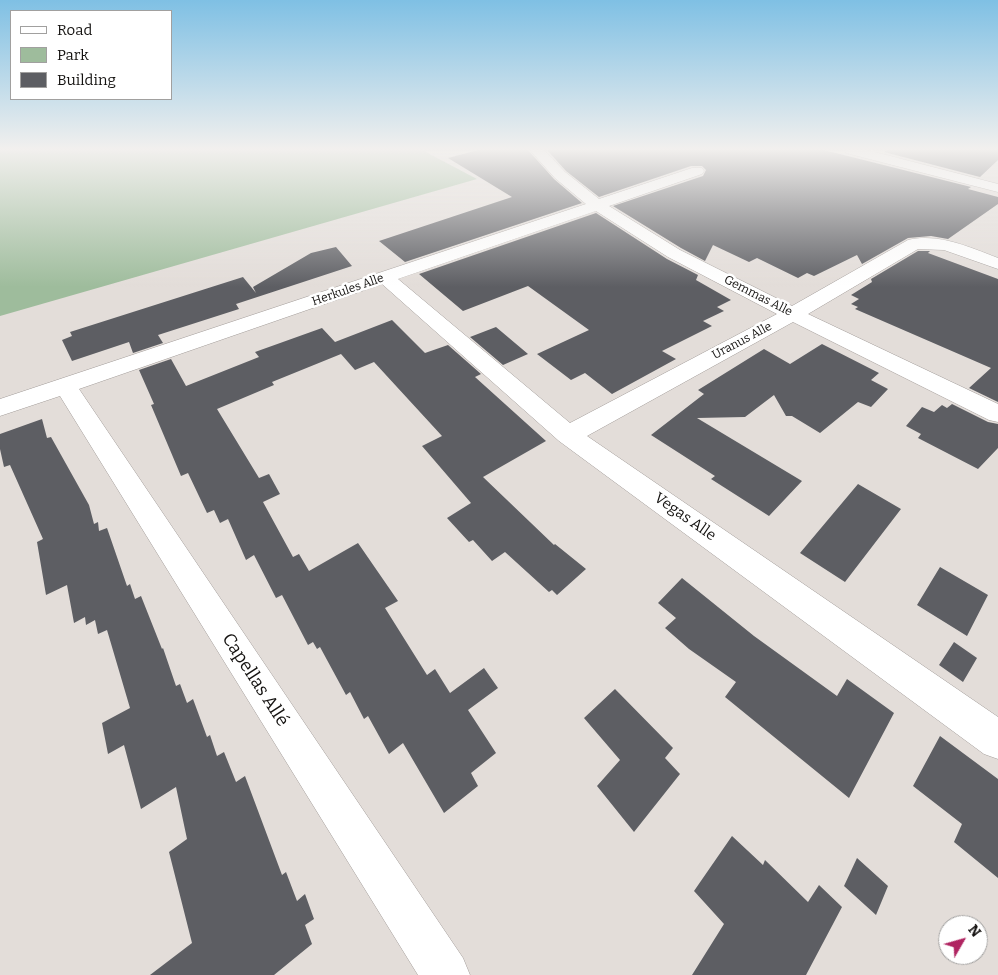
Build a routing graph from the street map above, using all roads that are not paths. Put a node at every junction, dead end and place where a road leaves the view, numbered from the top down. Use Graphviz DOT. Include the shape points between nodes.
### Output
graph roads {
  1 [pos="585,196"];
  2 [pos="626,196"];
  3 [pos="597,205"];
  4 [pos="998,264"];
  5 [pos="385,277"];
  6 [pos="793,314"];
  7 [pos="65,386"];
  8 [pos="0,408"];
  9 [pos="998,414"];
  10 [pos="568,435"];
  11 [pos="998,740"];
  12 [pos="446,975"];
  1 -- 3 [label="street, Gemmas Alle"];
  2 -- 3 [label="street, Herkules Alle"];
  3 -- 5 [label="street, Herkules Alle"];
  3 -- 6 [label="street, Gemmas Alle" via="702,268"];
  4 -- 6 [label="street, Uranus Alle" via="946,245 914,244"];
  5 -- 7 [label="street, Herkules Alle"];
  5 -- 10 [label="street, Vegas Alle"];
  6 -- 9 [label="street, Gemmas Alle"];
  6 -- 10 [label="street, Uranus Alle"];
  7 -- 8 [label="street, Herkules Alle"];
  7 -- 12 [label="street, Capellas Allé"];
  10 -- 11 [label="street, Vegas Alle"];
}
